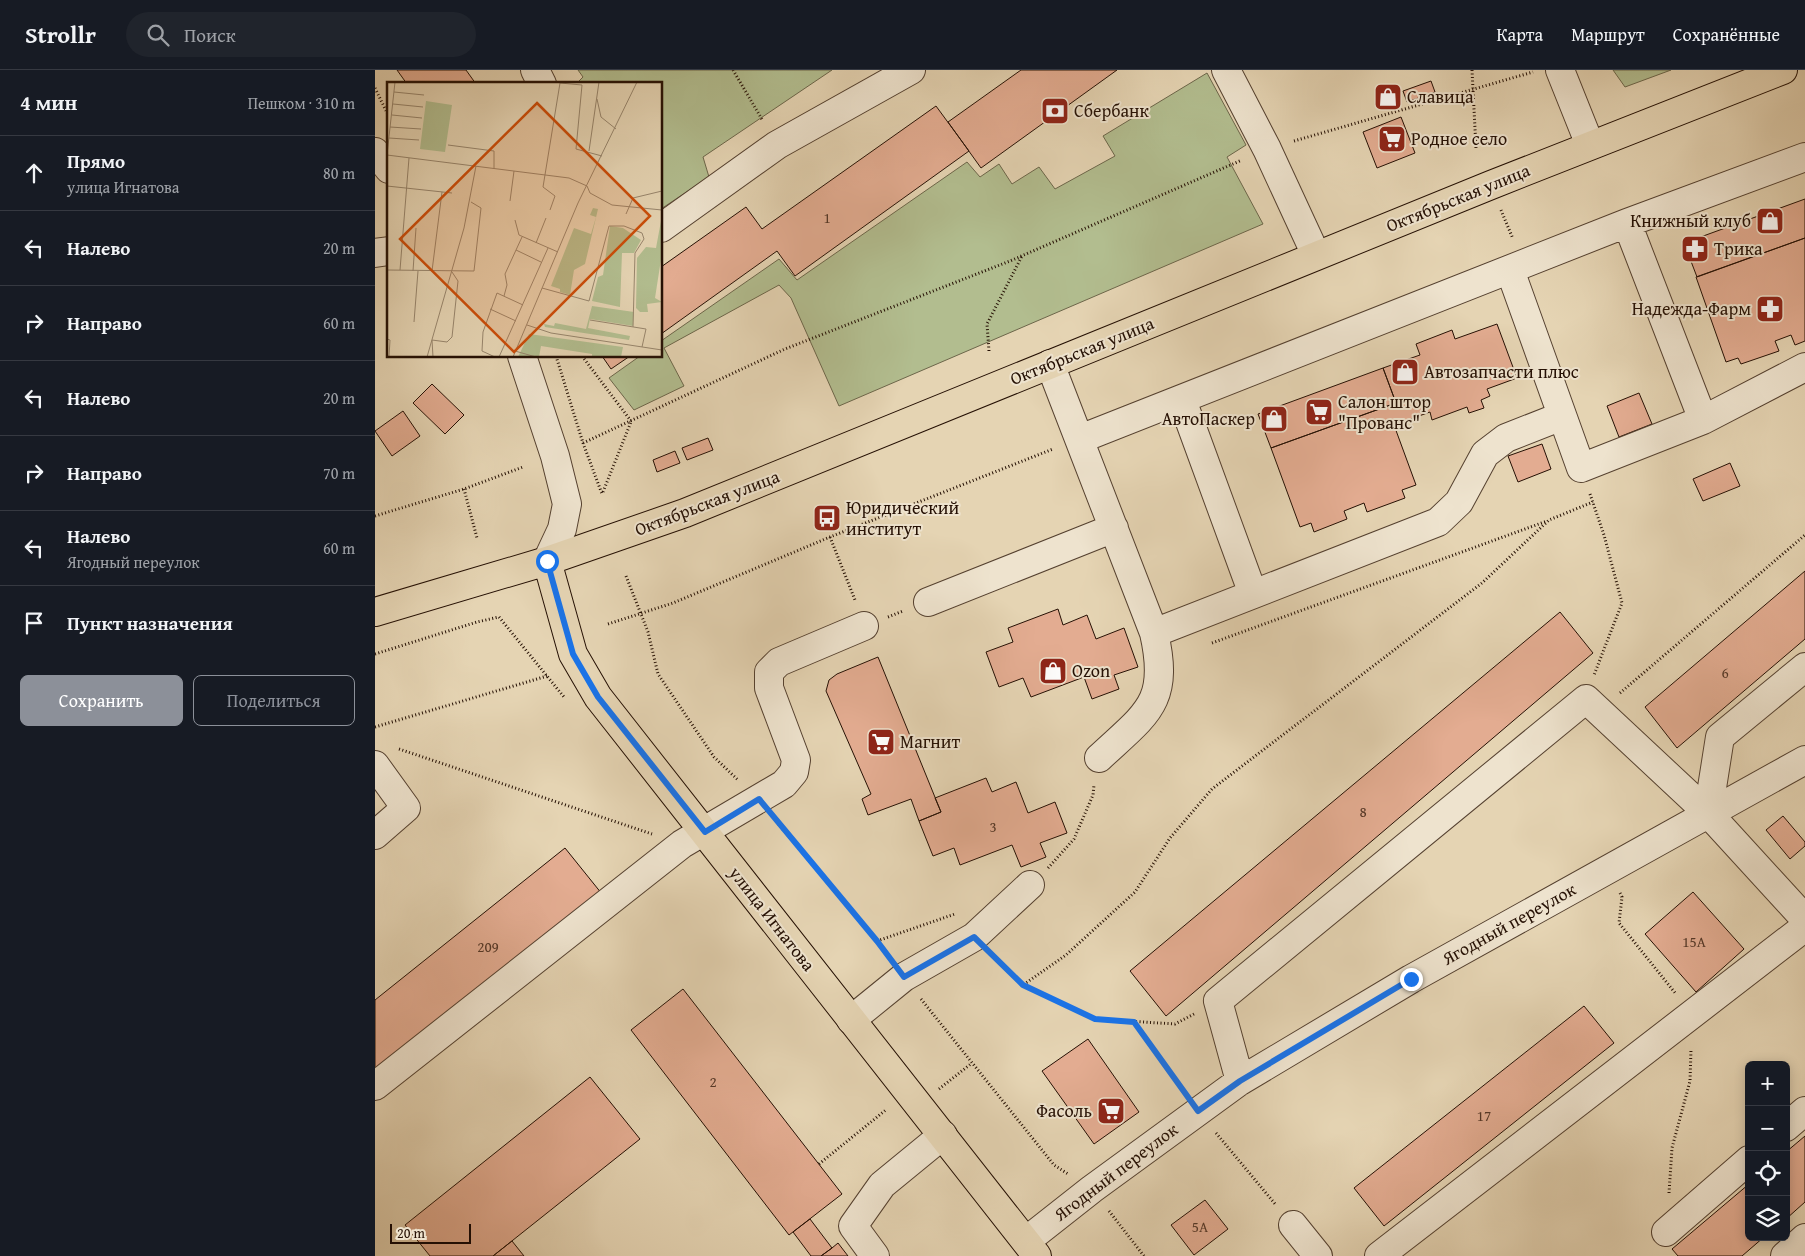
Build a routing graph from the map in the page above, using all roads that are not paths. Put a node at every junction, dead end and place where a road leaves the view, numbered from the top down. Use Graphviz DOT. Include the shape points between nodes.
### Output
graph roads {
  1 [pos="535,70"];
  2 [pos="911,70"];
  3 [pos="1226,70"];
  4 [pos="1783,70"];
  5 [pos="1547,71"];
  6 [pos="542,82"];
  7 [pos="1590,145"];
  8 [pos="375,152"];
  9 [pos="1805,157"];
  10 [pos="387,167"];
  11 [pos="1627,223"];
  12 [pos="663,227"];
  13 [pos="1317,255"];
  14 [pos="1510,270"];
  15 [pos="523,358"];
  16 [pos="1050,364"];
  17 [pos="1805,367"];
  18 [pos="1182,400"];
  19 [pos="1562,416"];
  20 [pos="1703,420"];
  21 [pos="1079,439"];
  22 [pos="1113,528"];
  23 [pos="547,561"];
  24 [pos="1253,594"];
  25 [pos="928,602"];
  26 [pos="375,612"];
  27 [pos="864,626"];
  28 [pos="1153,633"];
  29 [pos="1805,667"];
  30 [pos="384,756"];
  31 [pos="1099,758"];
  32 [pos="1805,760"];
  33 [pos="1708,813"];
  34 [pos="375,835"];
  35 [pos="694,838"];
  36 [pos="1030,885"];
  37 [pos="1805,919"];
  38 [pos="1805,927"];
  39 [pos="851,1020"];
  40 [pos="1240,1081"];
  41 [pos="375,1086"];
  42 [pos="1805,1111"];
  43 [pos="1790,1124"];
  44 [pos="943,1135"];
  45 [pos="1745,1163"];
  46 [pos="1293,1225"];
  47 [pos="1666,1232"];
  48 [pos="1805,1238"];
  49 [pos="1031,1249"];
  50 [pos="875,1256"];
  51 [pos="1318,1256"];
  52 [pos="1379,1256"];
  53 [pos="1785,1256"];
  1 -- 6 [label="street"];
  2 -- 12 [label="street" via="777,145"];
  3 -- 13 [label="street"];
  4 -- 7 [label="main road, Октябрьская улица"];
  5 -- 7 [label="street"];
  7 -- 13 [label="main road, Октябрьская улица"];
  8 -- 10 [label="street"];
  9 -- 11 [label="street"];
  11 -- 14 [label="street"];
  11 -- 20 [label="street"];
  13 -- 16 [label="main road, Октябрьская улица"];
  14 -- 18 [label="street"];
  14 -- 19 [label="street"];
  15 -- 23 [label="street" via="567,504 562,529"];
  16 -- 21 [label="street"];
  16 -- 23 [label="main road, Октябрьская улица" via="685,513"];
  17 -- 20 [label="street"];
  18 -- 21 [label="street"];
  18 -- 24 [label="street"];
  19 -- 20 [label="street" via="1581,468"];
  19 -- 24 [label="street" via="1507,438 1485,454 1459,502 1438,522"];
  21 -- 22 [label="street"];
  22 -- 25 [label="street"];
  22 -- 28 [label="street"];
  23 -- 26 [label="main road, Октябрьская улица"];
  23 -- 35 [label="main road, улица Игнатова" via="573,654 583,675"];
  24 -- 28 [label="street"];
  27 -- 35 [label="street" via="779,662 769,672 769,688 796,760 794,772 784,784"];
  28 -- 31 [label="street" via="1160,661 1160,684 1147,713"];
  29 -- 33 [label="street" via="1720,737"];
  30 -- 34 [label="street" via="407,808"];
  32 -- 33 [label="street, Ягодный переулок"];
  33 -- 37 [label="street"];
  33 -- 40 [label="street, Ягодный переулок" via="1411,979"];
  33 -- 40 [label="street" via="1592,705 1219,1001"];
  35 -- 39 [label="main road, улица Игнатова"];
  35 -- 41 [label="street"];
  36 -- 39 [label="street" via="974,937 904,977"];
  38 -- 52 [label="street"];
  39 -- 44 [label="main road, улица Игнатова"];
  40 -- 49 [label="street, Ягодный переулок" via="1092,1189"];
  42 -- 43 [label="street"];
  44 -- 49 [label="main road, улица Игнатова"];
  44 -- 50 [label="street" via="882,1185 853,1226"];
  45 -- 47 [label="street"];
  46 -- 51 [label="street"];
  48 -- 53 [label="street"];
}
